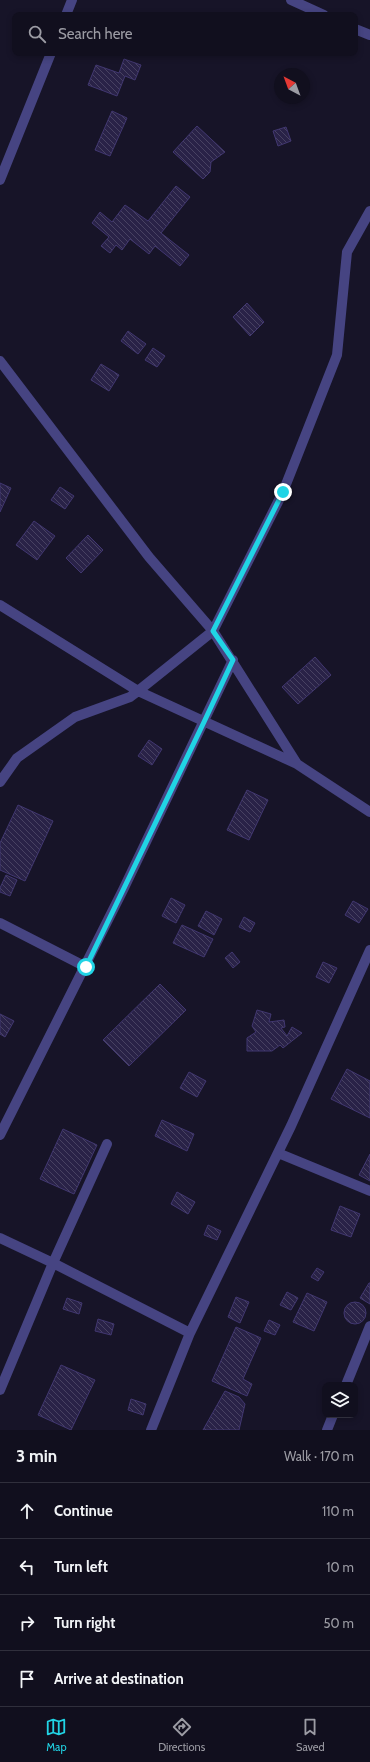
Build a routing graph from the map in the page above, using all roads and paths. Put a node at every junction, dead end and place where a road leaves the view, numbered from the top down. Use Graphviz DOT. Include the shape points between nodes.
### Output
graph roads {
  1 [pos="72,0"];
  2 [pos="290,0"];
  3 [pos="67,12"];
  4 [pos="317,12"];
  5 [pos="358,30"];
  6 [pos="370,35"];
  7 [pos="50,56"];
  8 [pos="0,180"];
  9 [pos="370,211"];
  10 [pos="0,361"];
  11 [pos="0,605"];
  12 [pos="213,631"];
  13 [pos="233,660"];
  14 [pos="138,692"];
  15 [pos="204,722"];
  16 [pos="297,764"];
  17 [pos="0,782"];
  18 [pos="370,812"];
  19 [pos="0,923"];
  20 [pos="370,950"];
  21 [pos="86,967"];
  22 [pos="0,1135"];
  23 [pos="107,1144"];
  24 [pos="278,1153"];
  25 [pos="370,1191"];
  26 [pos="0,1238"];
  27 [pos="53,1263"];
  28 [pos="370,1326"];
  29 [pos="190,1333"];
  30 [pos="347,1382"];
  31 [pos="0,1390"];
  32 [pos="332,1418"];
  33 [pos="151,1430"];
  34 [pos="327,1430"];
  1 -- 3 [label="street"];
  2 -- 4 [label="street"];
  5 -- 6 [label="street"];
  7 -- 8 [label="street"];
  9 -- 12 [label="street" via="347,252 338,356 283,492"];
  10 -- 12 [label="street" via="149,557"];
  11 -- 14 [label="street"];
  12 -- 13 [label="street"];
  12 -- 14 [label="street"];
  13 -- 15 [label="street"];
  13 -- 16 [label="street"];
  14 -- 15 [label="street"];
  14 -- 17 [label="street" via="75,717 17,758"];
  15 -- 16 [label="street"];
  15 -- 21 [label="street"];
  16 -- 18 [label="street"];
  19 -- 21 [label="street"];
  20 -- 24 [label="street"];
  21 -- 22 [label="street"];
  23 -- 27 [label="street"];
  24 -- 25 [label="street"];
  24 -- 29 [label="street"];
  26 -- 27 [label="street"];
  27 -- 29 [label="street"];
  27 -- 31 [label="street"];
  28 -- 30 [label="street"];
  29 -- 33 [label="street"];
  32 -- 34 [label="street"];
}
